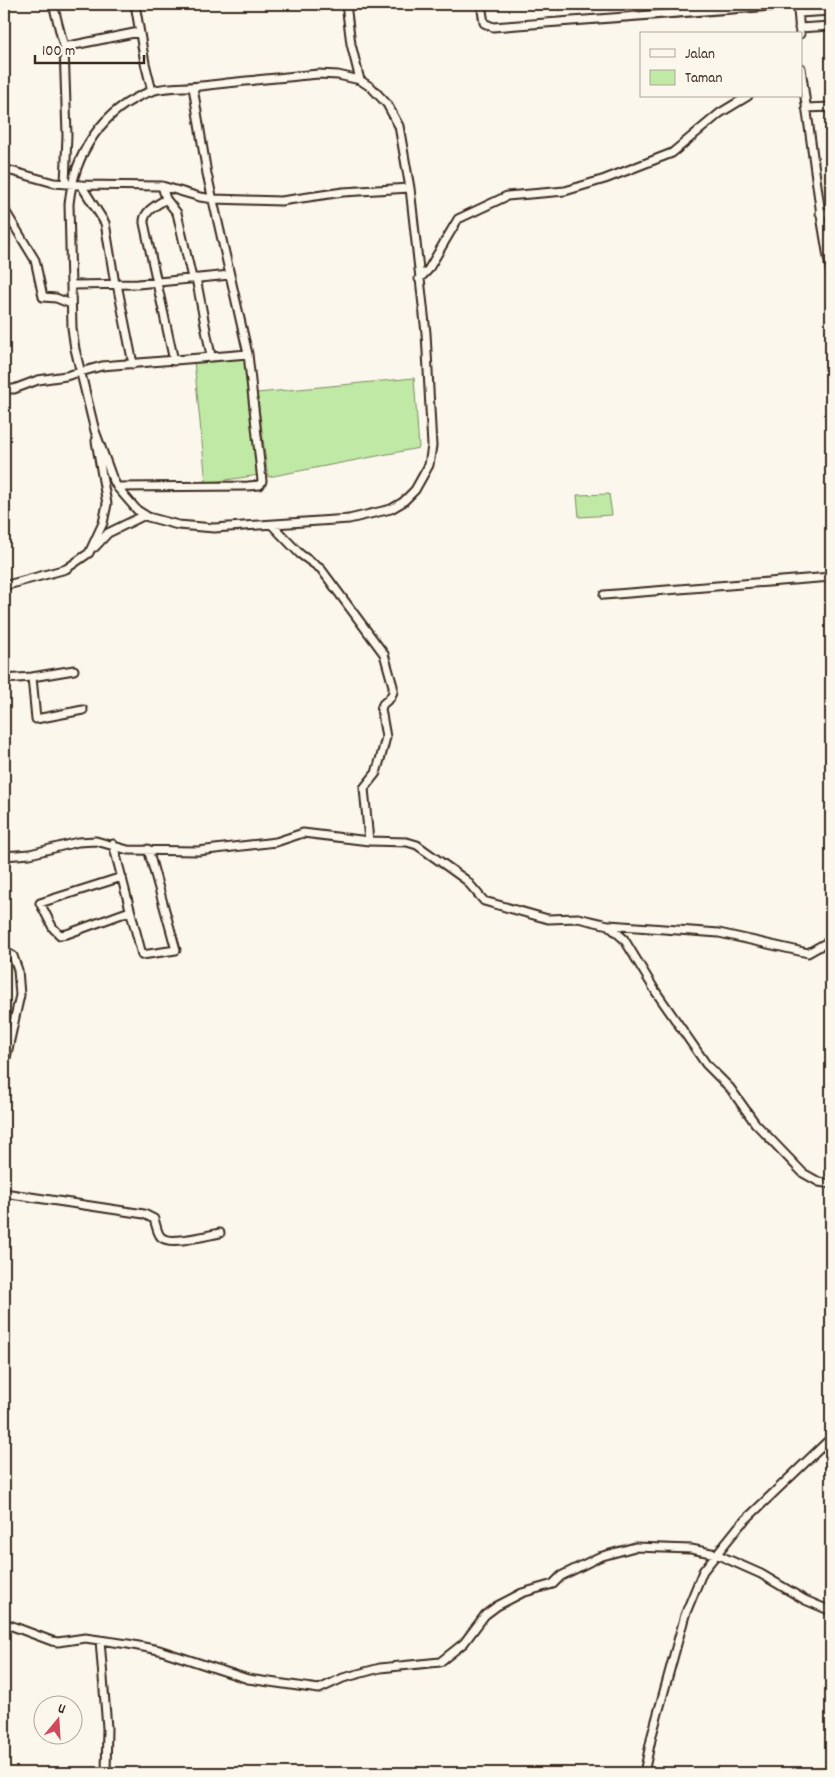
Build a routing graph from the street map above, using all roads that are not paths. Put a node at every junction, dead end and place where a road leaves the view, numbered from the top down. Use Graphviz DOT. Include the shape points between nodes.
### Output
graph roads {
  1 [pos="53,4"];
  2 [pos="135,4"];
  3 [pos="346,4"];
  4 [pos="481,4"];
  5 [pos="798,4"];
  6 [pos="831,11"];
  7 [pos="799,13"];
  8 [pos="831,26"];
  9 [pos="800,31"];
  10 [pos="139,32"];
  11 [pos="64,47"];
  12 [pos="802,76"];
  13 [pos="360,80"];
  14 [pos="194,87"];
  15 [pos="152,91"];
  16 [pos="745,98"];
  17 [pos="806,108"];
  18 [pos="831,108"];
  19 [pos="4,169"];
  20 [pos="68,184"];
  21 [pos="81,186"];
  22 [pos="162,186"];
  23 [pos="410,188"];
  24 [pos="166,199"];
  25 [pos="214,199"];
  26 [pos="4,209"];
  27 [pos="820,213"];
  28 [pos="831,213"];
  29 [pos="230,275"];
  30 [pos="831,275"];
  31 [pos="194,278"];
  32 [pos="419,279"];
  33 [pos="156,282"];
  34 [pos="116,284"];
  35 [pos="71,285"];
  36 [pos="71,304"];
  37 [pos="248,354"];
  38 [pos="211,356"];
  39 [pos="174,361"];
  40 [pos="133,364"];
  41 [pos="81,371"];
  42 [pos="4,389"];
  43 [pos="95,431"];
  44 [pos="117,487"];
  45 [pos="145,515"];
  46 [pos="272,525"];
  47 [pos="90,553"];
  48 [pos="831,577"];
  49 [pos="4,586"];
  50 [pos="604,595"];
  51 [pos="74,670"];
  52 [pos="32,678"];
  53 [pos="4,679"];
  54 [pos="83,710"];
  55 [pos="369,841"];
  56 [pos="113,844"];
  57 [pos="148,849"];
  58 [pos="4,856"];
  59 [pos="122,877"];
  60 [pos="130,910"];
  61 [pos="608,925"];
  62 [pos="831,940"];
  63 [pos="4,951"];
  64 [pos="4,1067"];
  65 [pos="831,1184"];
  66 [pos="4,1193"];
  67 [pos="220,1233"];
  68 [pos="831,1438"];
  69 [pos="716,1554"];
  70 [pos="831,1611"];
  71 [pos="4,1623"];
  72 [pos="100,1640"];
  73 [pos="106,1773"];
  74 [pos="644,1773"];
  1 -- 11 [label="street"];
  2 -- 10 [label="street"];
  3 -- 13 [label="street"];
  4 -- 5 [label="street" via="484,23 493,27"];
  5 -- 7 [label="street"];
  6 -- 7 [label="street"];
  7 -- 9 [label="street"];
  8 -- 9 [label="street"];
  10 -- 11 [label="street"];
  10 -- 15 [label="street"];
  11 -- 20 [label="street"];
  12 -- 17 [label="street"];
  13 -- 14 [label="street" via="329,73"];
  13 -- 23 [label="street" via="372,88 394,116"];
  14 -- 15 [label="street"];
  14 -- 25 [label="street"];
  15 -- 20 [label="street" via="122,107 100,126"];
  16 -- 32 [label="street" via="720,113 672,153 565,191 507,196 458,219 428,270"];
  17 -- 18 [label="street"];
  17 -- 27 [label="street"];
  19 -- 20 [label="street"];
  20 -- 21 [label="street"];
  20 -- 35 [label="street"];
  21 -- 22 [label="street"];
  21 -- 34 [label="street" via="105,222"];
  22 -- 24 [label="street"];
  22 -- 25 [label="street"];
  23 -- 25 [label="street" via="281,200"];
  23 -- 32 [label="street"];
  24 -- 31 [label="street" via="177,213"];
  24 -- 33 [label="street" via="144,218"];
  25 -- 29 [label="street"];
  26 -- 36 [label="street" via="35,260 43,297"];
  27 -- 28 [label="street"];
  27 -- 30 [label="street"];
  29 -- 31 [label="street"];
  29 -- 37 [label="street"];
  31 -- 33 [label="street"];
  31 -- 38 [label="street"];
  32 -- 46 [label="street" via="426,333 432,446 429,465 420,482 403,502 380,513 349,519"];
  33 -- 34 [label="street"];
  33 -- 39 [label="street"];
  34 -- 35 [label="street"];
  34 -- 40 [label="street"];
  35 -- 36 [label="street"];
  36 -- 41 [label="street" via="75,349"];
  37 -- 38 [label="street"];
  37 -- 44 [label="street" via="261,454 261,484 192,488"];
  38 -- 39 [label="street"];
  39 -- 40 [label="street"];
  40 -- 41 [label="street"];
  41 -- 42 [label="street"];
  41 -- 43 [label="street"];
  43 -- 44 [label="street"];
  43 -- 47 [label="street" via="107,506"];
  44 -- 45 [label="street"];
  45 -- 46 [label="street" via="187,526"];
  45 -- 47 [label="street" via="108,533"];
  46 -- 55 [label="street" via="300,554 321,569 338,590 384,654 390,672 393,692 382,709 386,737 376,773 364,788"];
  47 -- 49 [label="street" via="66,569"];
  48 -- 50 [label="street"];
  51 -- 52 [label="street"];
  52 -- 53 [label="street"];
  52 -- 54 [label="street" via="36,719"];
  55 -- 57 [label="street" via="303,834 276,842 198,850"];
  55 -- 61 [label="street" via="417,845 466,880 484,901 548,919 578,918"];
  56 -- 57 [label="street" via="128,850"];
  56 -- 58 [label="street" via="78,842 30,854"];
  56 -- 59 [label="street"];
  57 -- 60 [label="street" via="176,950 142,955"];
  59 -- 60 [label="street"];
  59 -- 60 [label="street" via="40,903 60,935"];
  61 -- 62 [label="street" via="719,933 808,953"];
  61 -- 65 [label="street" via="624,939 706,1064 730,1088 756,1123 803,1174"];
  63 -- 64 [label="street" via="13,956 20,986"];
  66 -- 67 [label="street" via="144,1214 154,1219 159,1236 165,1240"];
  68 -- 69 [label="street" via="740,1525"];
  69 -- 70 [label="street"];
  69 -- 72 [label="street" via="691,1549 636,1548 599,1557 561,1576 553,1584 522,1593 497,1606 485,1614 464,1643 440,1662 380,1668 343,1678 319,1689 248,1679 159,1650"];
  69 -- 74 [label="street" via="703,1571 685,1615"];
  71 -- 72 [label="street" via="58,1642 85,1638"];
  72 -- 73 [label="street" via="107,1728"];
}
